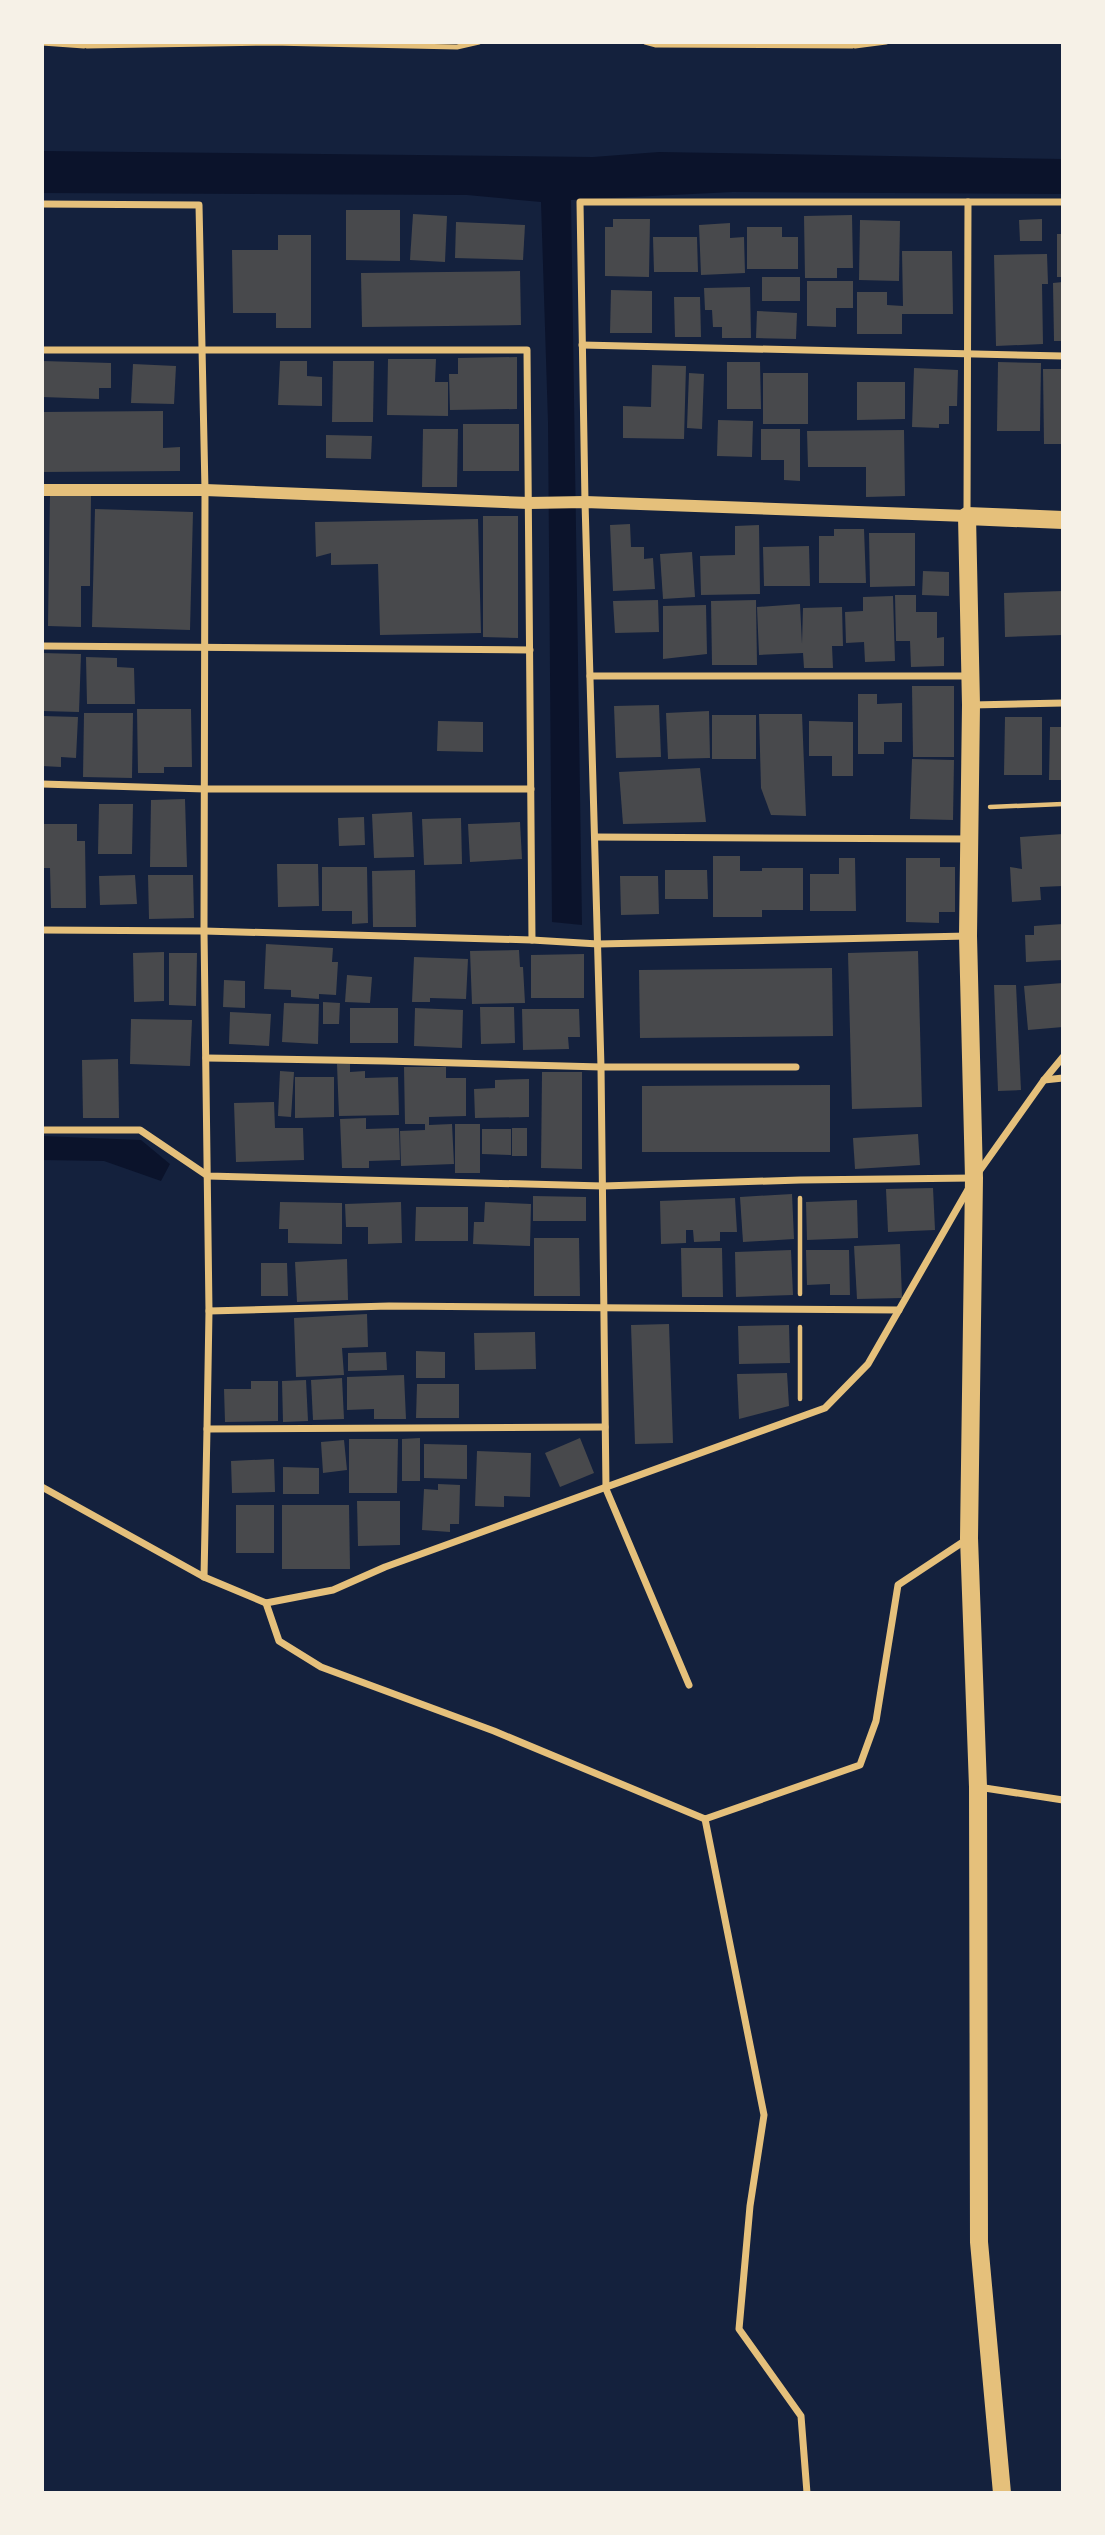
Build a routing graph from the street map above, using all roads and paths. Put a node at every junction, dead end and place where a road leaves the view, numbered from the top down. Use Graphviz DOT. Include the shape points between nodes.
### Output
graph roads {
  1 [pos="78,42"];
  2 [pos="479,42"];
  3 [pos="645,42"];
  4 [pos="859,42"];
  5 [pos="886,42"];
  6 [pos="42,43"];
  7 [pos="271,43"];
  8 [pos="739,44"];
  9 [pos="87,46"];
  10 [pos="852,47"];
  11 [pos="968,202"];
  12 [pos="1063,202"];
  13 [pos="42,204"];
  14 [pos="582,345"];
  15 [pos="42,350"];
  16 [pos="202,351"];
  17 [pos="967,354"];
  18 [pos="1063,356"];
  19 [pos="42,490"];
  20 [pos="205,490"];
  21 [pos="585,502"];
  22 [pos="529,503"];
  23 [pos="967,516"];
  24 [pos="1063,520"];
  25 [pos="42,646"];
  26 [pos="205,647"];
  27 [pos="530,650"];
  28 [pos="590,676"];
  29 [pos="970,677"];
  30 [pos="1063,702"];
  31 [pos="971,705"];
  32 [pos="42,784"];
  33 [pos="205,789"];
  34 [pos="531,789"];
  35 [pos="1063,804"];
  36 [pos="970,807"];
  37 [pos="595,837"];
  38 [pos="969,839"];
  39 [pos="42,930"];
  40 [pos="204,931"];
  41 [pos="968,936"];
  42 [pos="532,940"];
  43 [pos="598,944"];
  44 [pos="1063,1057"];
  45 [pos="206,1058"];
  46 [pos="796,1067"];
  47 [pos="601,1068"];
  48 [pos="1063,1078"];
  49 [pos="1044,1080"];
  50 [pos="42,1130"];
  51 [pos="208,1177"];
  52 [pos="974,1178"];
  53 [pos="603,1186"];
  54 [pos="604,1307"];
  55 [pos="899,1310"];
  56 [pos="209,1311"];
  57 [pos="605,1427"];
  58 [pos="208,1429"];
  59 [pos="42,1487"];
  60 [pos="606,1489"];
  61 [pos="969,1538"];
  62 [pos="204,1577"];
  63 [pos="266,1603"];
  64 [pos="689,1685"];
  65 [pos="978,1787"];
  66 [pos="1063,1800"];
  67 [pos="705,1819"];
  68 [pos="807,2493"];
  69 [pos="1002,2493"];
  1 -- 9 [label="lane"];
  2 -- 7 [label="lane" via="457,47"];
  3 -- 8 [label="lane"];
  4 -- 10 [label="lane"];
  5 -- 10 [label="lane"];
  6 -- 9 [label="lane"];
  7 -- 9 [label="lane"];
  8 -- 10 [label="lane"];
  11 -- 12 [label="street"];
  11 -- 14 [label="street" via="580,202"];
  11 -- 17 [label="street"];
  13 -- 16 [label="street" via="199,205"];
  14 -- 17 [label="street"];
  14 -- 21 [label="street"];
  15 -- 16 [label="street"];
  16 -- 20 [label="street"];
  16 -- 22 [label="street" via="527,350"];
  17 -- 18 [label="street"];
  17 -- 23 [label="street"];
  19 -- 20 [label="street"];
  20 -- 22 [label="street"];
  20 -- 26 [label="street"];
  21 -- 22 [label="street"];
  21 -- 23 [label="street"];
  21 -- 28 [label="street"];
  22 -- 27 [label="street"];
  23 -- 24 [label="main road"];
  23 -- 29 [label="main road"];
  25 -- 26 [label="street"];
  26 -- 27 [label="street"];
  26 -- 33 [label="street"];
  27 -- 34 [label="street"];
  28 -- 29 [label="street"];
  28 -- 37 [label="street"];
  29 -- 31 [label="main road"];
  30 -- 31 [label="street"];
  31 -- 36 [label="main road"];
  32 -- 33 [label="street"];
  33 -- 34 [label="street"];
  33 -- 40 [label="street"];
  34 -- 42 [label="street"];
  35 -- 36 [label="path"];
  36 -- 38 [label="main road"];
  37 -- 38 [label="street"];
  37 -- 43 [label="street"];
  38 -- 41 [label="main road"];
  39 -- 40 [label="street"];
  40 -- 42 [label="street"];
  40 -- 45 [label="street"];
  41 -- 43 [label="street"];
  41 -- 52 [label="main road"];
  42 -- 43 [label="street"];
  43 -- 47 [label="street"];
  44 -- 49 [label="street"];
  45 -- 47 [label="street"];
  45 -- 51 [label="street"];
  46 -- 47 [label="street"];
  47 -- 53 [label="street"];
  48 -- 49 [label="street"];
  49 -- 52 [label="street"];
  50 -- 51 [label="street" via="140,1130"];
  51 -- 53 [label="street"];
  51 -- 56 [label="street"];
  52 -- 53 [label="street"];
  52 -- 55 [label="street"];
  52 -- 61 [label="main road"];
  53 -- 54 [label="street"];
  54 -- 55 [label="street"];
  54 -- 56 [label="street"];
  54 -- 57 [label="street"];
  55 -- 60 [label="street" via="867,1364 825,1408"];
  56 -- 58 [label="street"];
  57 -- 58 [label="street"];
  57 -- 60 [label="street"];
  58 -- 62 [label="street"];
  59 -- 62 [label="street"];
  60 -- 63 [label="street" via="385,1567 333,1590"];
  60 -- 64 [label="street"];
  61 -- 65 [label="main road"];
  61 -- 67 [label="street" via="898,1585 876,1721 860,1765"];
  62 -- 63 [label="street"];
  63 -- 67 [label="street" via="279,1641 321,1667 494,1731"];
  65 -- 66 [label="street"];
  65 -- 69 [label="main road" via="979,2242"];
  67 -- 68 [label="street" via="764,2115 739,2329 801,2416"];
}
